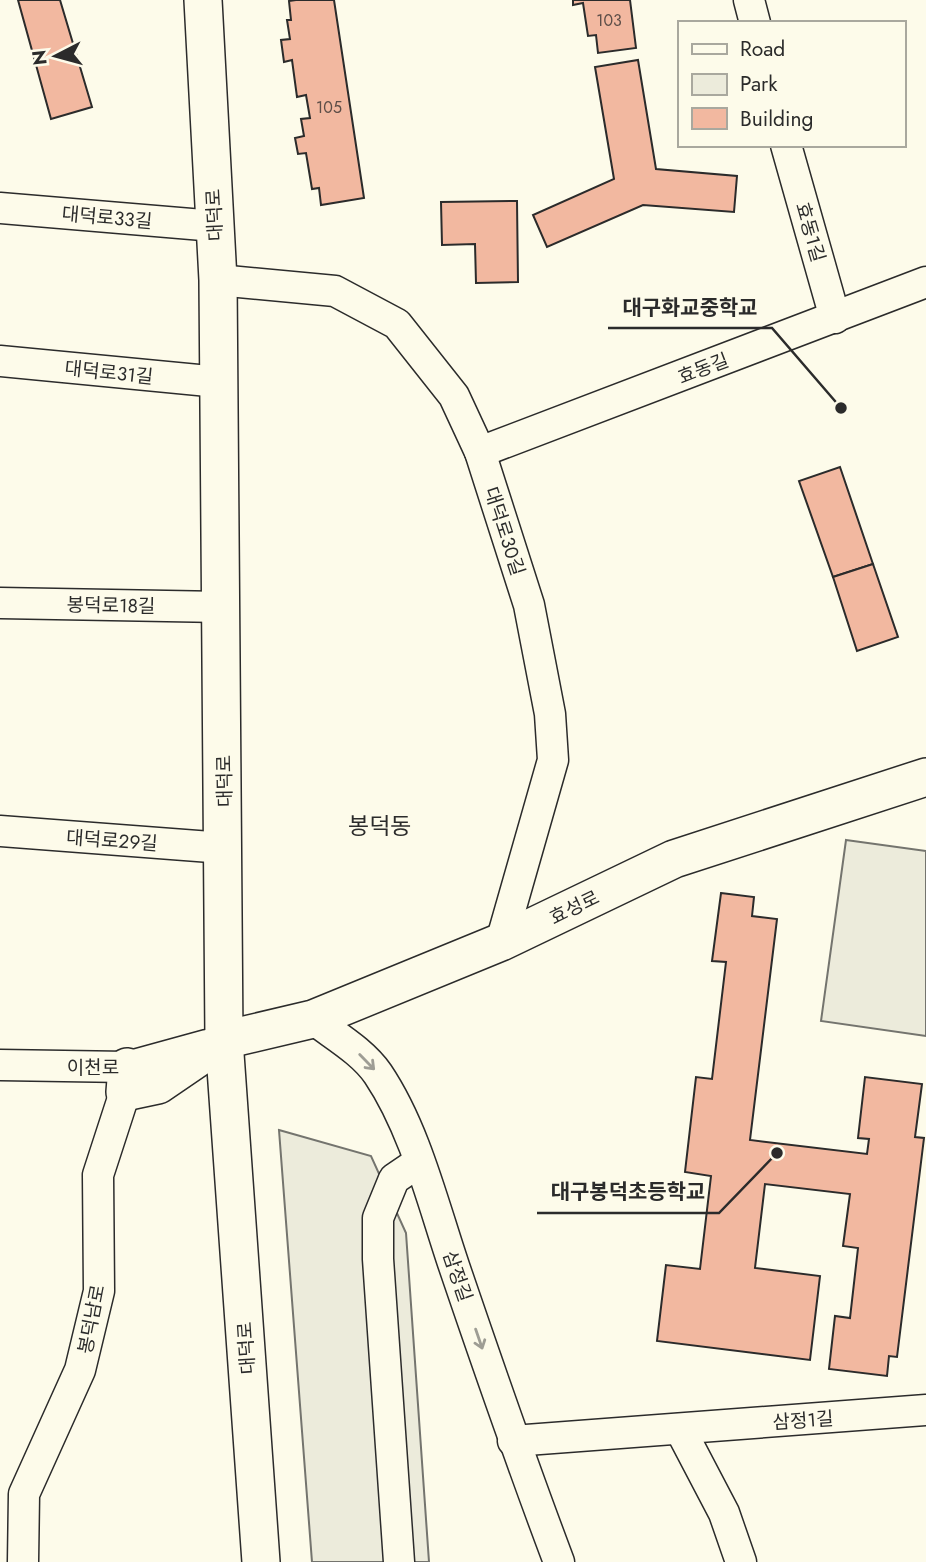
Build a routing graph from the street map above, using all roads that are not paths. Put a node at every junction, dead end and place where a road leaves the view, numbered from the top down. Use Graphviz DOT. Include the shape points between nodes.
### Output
graph roads {
  1 [pos="202,0"];
  2 [pos="750,0"];
  3 [pos="755,21"];
  4 [pos="787,147"];
  5 [pos="0,208"];
  6 [pos="215,226"];
  7 [pos="218,280"];
  8 [pos="926,282"];
  9 [pos="835,318"];
  10 [pos="0,361"];
  11 [pos="219,382"];
  12 [pos="480,452"];
  13 [pos="0,603"];
  14 [pos="222,607"];
  15 [pos="926,778"];
  16 [pos="0,831"];
  17 [pos="224,848"];
  18 [pos="501,942"];
  19 [pos="313,1019"];
  20 [pos="225,1040"];
  21 [pos="0,1065"];
  22 [pos="126,1080"];
  23 [pos="419,1162"];
  24 [pos="926,1410"];
  25 [pos="680,1429"];
  26 [pos="513,1441"];
  27 [pos="12,1494"];
  28 [pos="23,1562"];
  29 [pos="261,1562"];
  30 [pos="399,1562"];
  31 [pos="559,1562"];
  32 [pos="741,1562"];
  1 -- 6 [label="main road, 대덕로"];
  2 -- 3 [label="street"];
  4 -- 9 [label="street, 효동1길"];
  5 -- 6 [label="street, 대덕로33길"];
  6 -- 7 [label="main road, 대덕로"];
  7 -- 11 [label="main road, 대덕로"];
  7 -- 12 [label="street, 대덕로30길" via="335,291 397,324 454,396"];
  8 -- 9 [label="street, 효동길"];
  9 -- 12 [label="street, 효동길"];
  10 -- 11 [label="street, 대덕로31길"];
  11 -- 14 [label="main road, 대덕로"];
  12 -- 18 [label="street, 대덕로30길" via="529,605 550,715 553,760"];
  13 -- 14 [label="street, 봉덕로18길"];
  14 -- 17 [label="main road, 대덕로"];
  15 -- 18 [label="main road, 효성로" via="674,859"];
  16 -- 17 [label="street, 대덕로29길"];
  17 -- 20 [label="main road, 대덕로"];
  18 -- 19 [label="main road, 효성로"];
  19 -- 20 [label="main road, 효성로"];
  19 -- 23 [label="street, 삼정길, one-way" via="359,1053 376,1072 393,1099"];
  20 -- 22 [label="main road" via="158,1085"];
  20 -- 29 [label="main road, 대덕로"];
  21 -- 22 [label="street, 이천로"];
  22 -- 27 [label="street, 봉덕남로" via="98,1175 99,1291 80,1370"];
  23 -- 26 [label="street, 삼정길, one-way"];
  23 -- 30 [label="street" via="394,1178 378,1218"];
  24 -- 25 [label="street, 삼정1길"];
  25 -- 26 [label="street, 삼정1길"];
  25 -- 32 [label="street" via="724,1513"];
  26 -- 31 [label="street, 삼정길"];
  27 -- 28 [label="street, 봉덕남로"];
}
